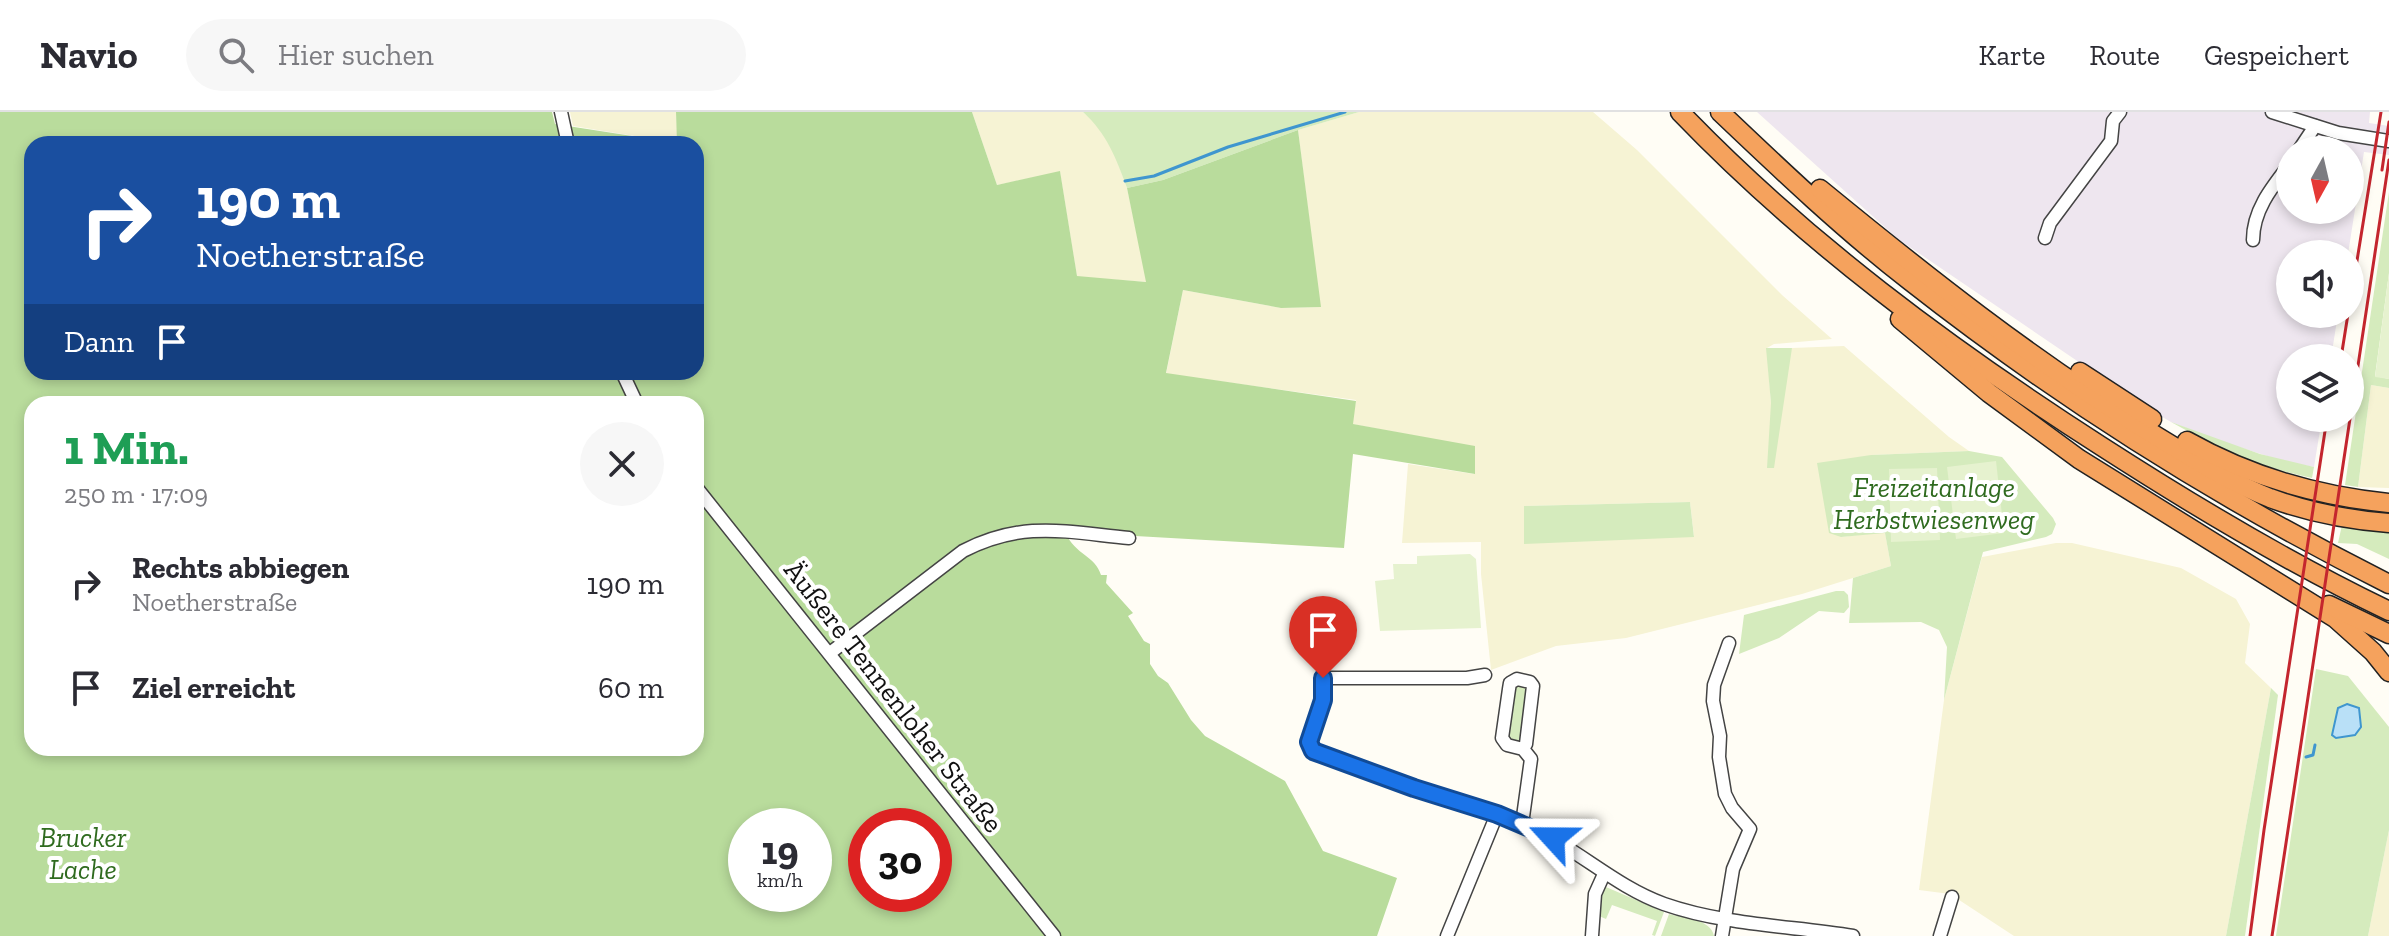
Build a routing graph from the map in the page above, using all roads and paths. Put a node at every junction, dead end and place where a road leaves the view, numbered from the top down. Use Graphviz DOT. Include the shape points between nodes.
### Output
graph roads {
  1 [pos="561,112"];
  2 [pos="1680,112"];
  3 [pos="1720,112"];
  4 [pos="1734,112"];
  5 [pos="2120,112"];
  6 [pos="2272,112"];
  7 [pos="2315,126"];
  8 [pos="566,136"];
  9 [pos="2308,136"];
  10 [pos="2389,141"];
  11 [pos="2276,182"];
  12 [pos="2045,238"];
  13 [pos="2253,240"];
  14 [pos="1834,254"];
  15 [pos="1938,284"];
  16 [pos="704,497"];
  17 [pos="2389,503"];
  18 [pos="2389,523"];
  19 [pos="1129,538"];
  20 [pos="2252,566"];
  21 [pos="2389,584"];
  22 [pos="2389,611"];
  23 [pos="2389,634"];
  24 [pos="1729,643"];
  25 [pos="830,653"];
  26 [pos="2389,672"];
  27 [pos="1485,675"];
  28 [pos="1523,749"];
  29 [pos="1497,814"];
  30 [pos="1522,824"];
  31 [pos="1604,874"];
  32 [pos="1952,897"];
  33 [pos="1725,918"];
  34 [pos="1054,936"];
  35 [pos="1447,936"];
  36 [pos="1592,936"];
  37 [pos="1722,936"];
  38 [pos="1853,936"];
  39 [pos="1940,936"];
  1 -- 8 [label="street"];
  2 -- 14 [label="highway"];
  3 -- 21 [label="highway" via="1897,270 1996,346 2200,482"];
  4 -- 15 [label="highway"];
  5 -- 12 [label="street" via="2113,121 2111,141 2050,223"];
  6 -- 7 [label="street"];
  7 -- 9 [label="street"];
  7 -- 10 [label="street"];
  11 -- 13 [label="street" via="2253,223"];
  14 -- 20 [label="highway" via="1857,284 2035,429"];
  14 -- 22 [label="highway" via="2065,423 2235,529"];
  15 -- 17 [label="highway" via="2208,453 2301,489"];
  15 -- 18 [label="highway" via="2104,404 2244,487 2305,510"];
  16 -- 25 [label="street, Äußere Tennenloher Straße"];
  19 -- 25 [label="street" via="1033,530 980,543"];
  20 -- 23 [label="highway"];
  20 -- 26 [label="highway" via="2335,618"];
  24 -- 33 [label="street" via="1714,685 1720,768 1725,794 1750,829 1734,864"];
  25 -- 34 [label="street, Äußere Tennenloher Straße"];
  27 -- 29 [label="street" via="1323,678 1323,700 1309,742 1313,751"];
  28 -- 28 [label="street" via="1533,686 1517,679 1510,683 1502,738"];
  28 -- 30 [label="street" via="1531,759"];
  29 -- 30 [label="street"];
  29 -- 35 [label="street"];
  30 -- 31 [label="street" via="1553,838"];
  31 -- 33 [label="street" via="1664,904"];
  31 -- 36 [label="street" via="1595,894"];
  32 -- 39 [label="street"];
  33 -- 37 [label="street"];
  33 -- 38 [label="street"];
}
